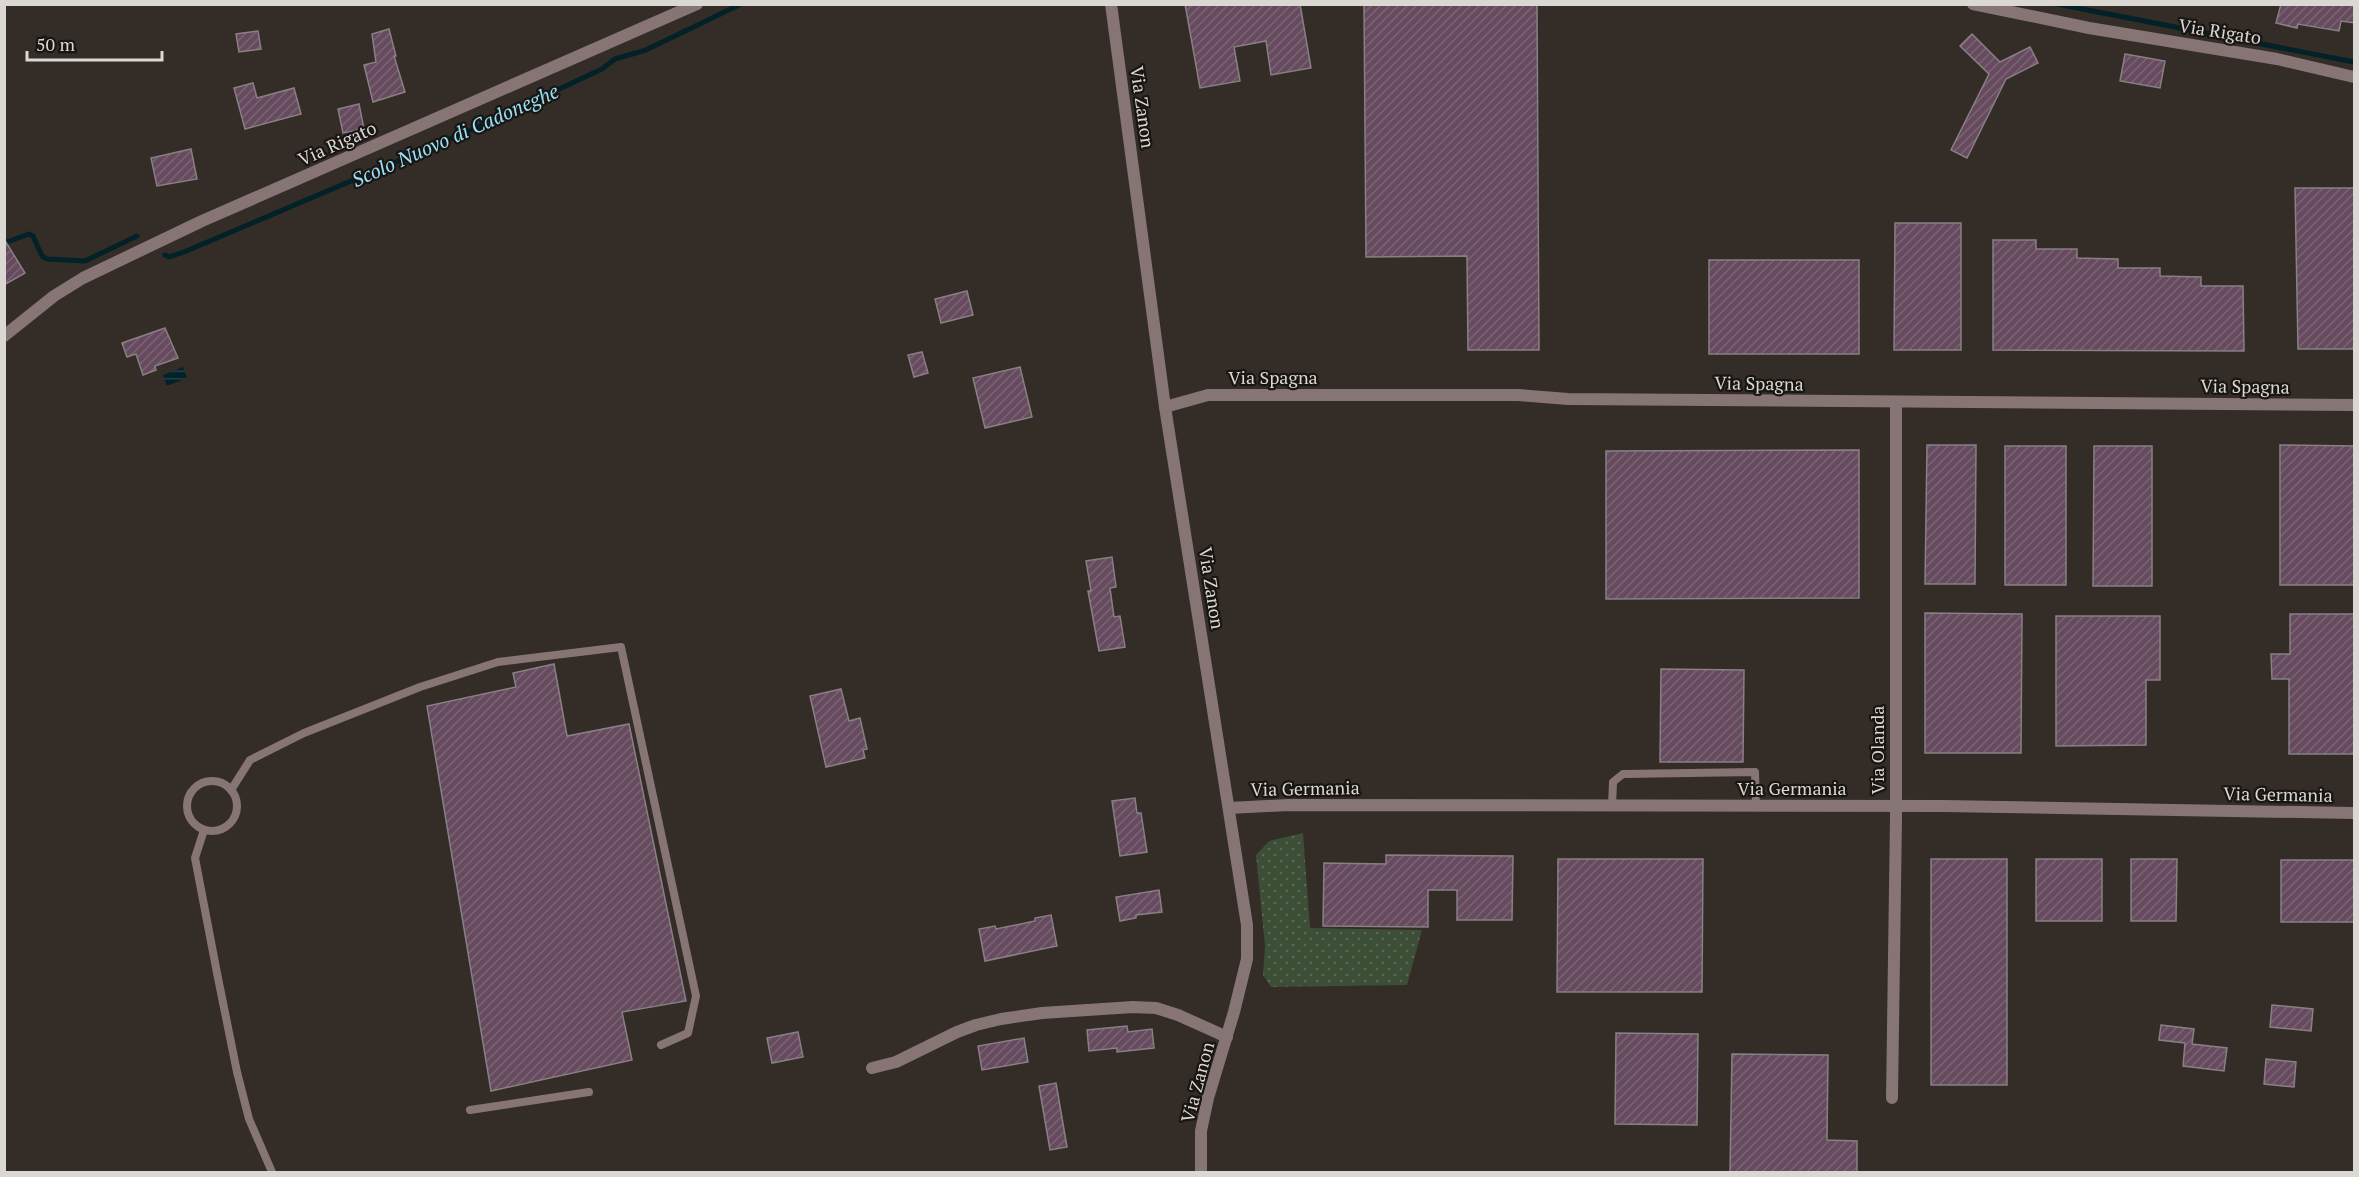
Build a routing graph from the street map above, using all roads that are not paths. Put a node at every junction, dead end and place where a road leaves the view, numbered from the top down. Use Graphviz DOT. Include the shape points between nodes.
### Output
graph roads {
  1 [pos="697,4"];
  2 [pos="1111,4"];
  3 [pos="1973,4"];
  4 [pos="2355,77"];
  5 [pos="4,336"];
  6 [pos="1896,402"];
  7 [pos="2355,405"];
  8 [pos="1165,407"];
  9 [pos="231,790"];
  10 [pos="1612,806"];
  11 [pos="1756,806"];
  12 [pos="1895,806"];
  13 [pos="1229,808"];
  14 [pos="2355,813"];
  15 [pos="204,830"];
  16 [pos="1227,1037"];
  17 [pos="661,1045"];
  18 [pos="872,1068"];
  19 [pos="589,1092"];
  20 [pos="1892,1098"];
  21 [pos="470,1110"];
  22 [pos="272,1173"];
  23 [pos="1201,1173"];
  1 -- 5 [label="street, Via Rigato" via="202,221 93,273 54,296"];
  2 -- 8 [label="street, Via Zanon"];
  3 -- 4 [label="street, Via Rigato" via="2277,59"];
  6 -- 7 [label="street, Via Spagna"];
  6 -- 8 [label="street, Via Spagna" via="1568,399 1518,395 1208,395"];
  6 -- 12 [label="street, Via Olanda"];
  8 -- 13 [label="street, Via Zanon"];
  9 -- 15 [label="lane" via="237,804 233,820 220,830"];
  9 -- 15 [label="lane" via="216,782 200,784 189,796 188,813"];
  9 -- 17 [label="lane" via="250,760 304,733 420,687 498,663 621,646 696,996 688,1033"];
  10 -- 11 [label="street, Via Germania"];
  10 -- 11 [label="lane" via="1613,782 1623,774 1755,772"];
  10 -- 13 [label="street, Via Germania"];
  11 -- 12 [label="street, Via Germania"];
  12 -- 14 [label="street, Via Germania"];
  12 -- 20 [label="street, Via Olanda"];
  13 -- 16 [label="street, Via Zanon" via="1246,925 1247,959"];
  15 -- 22 [label="lane" via="195,858 217,973 249,1119"];
  16 -- 18 [label="street" via="1156,1008 1042,1013 976,1025 896,1062"];
  16 -- 23 [label="street, Via Zanon" via="1208,1098"];
  19 -- 21 [label="lane"];
}
